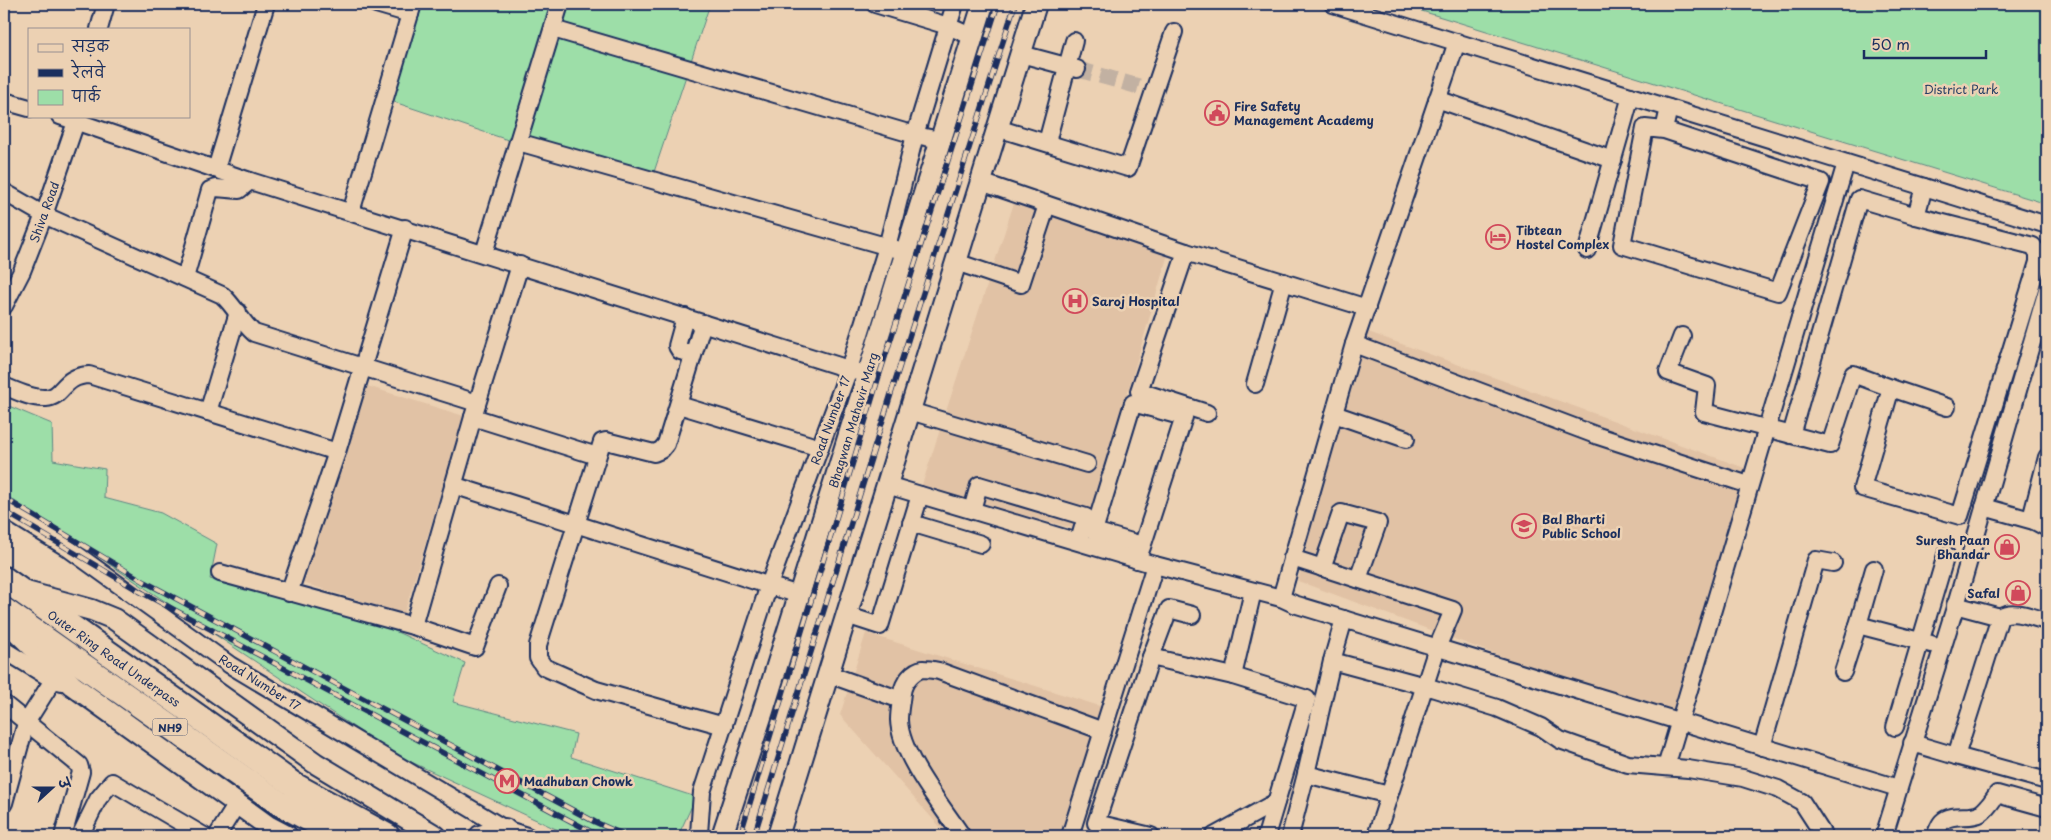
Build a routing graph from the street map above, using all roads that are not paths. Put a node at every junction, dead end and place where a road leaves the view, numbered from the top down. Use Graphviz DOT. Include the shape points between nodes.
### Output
graph roads {
  1 [pos="106,4"];
  2 [pos="266,4"];
  3 [pos="376,4"];
  4 [pos="560,4"];
  5 [pos="875,4"];
  6 [pos="955,4"];
  7 [pos="983,4"];
  8 [pos="1036,4"];
  9 [pos="1332,4"];
  10 [pos="412,9"];
  11 [pos="948,26"];
  12 [pos="99,28"];
  13 [pos="553,29"];
  14 [pos="1174,32"];
  15 [pos="973,38"];
  16 [pos="1074,41"];
  17 [pos="1456,42"];
  18 [pos="1021,54"];
  19 [pos="1072,67"];
  20 [pos="1631,96"];
  21 [pos="1437,99"];
  22 [pos="4,101"];
  23 [pos="28,108"];
  24 [pos="1669,108"];
  25 [pos="77,118"];
  26 [pos="997,128"];
  27 [pos="1664,130"];
  28 [pos="915,135"];
  29 [pos="940,140"];
  30 [pos="518,142"];
  31 [pos="1047,142"];
  32 [pos="1613,160"];
  33 [pos="1846,163"];
  34 [pos="216,169"];
  35 [pos="250,181"];
  36 [pos="981,182"];
  37 [pos="1924,187"];
  38 [pos="4,192"];
  39 [pos="1047,205"];
  40 [pos="351,212"];
  41 [pos="44,215"];
  42 [pos="1916,216"];
  43 [pos="2047,225"];
  44 [pos="405,228"];
  45 [pos="896,249"];
  46 [pos="1587,250"];
  47 [pos="1186,252"];
  48 [pos="484,253"];
  49 [pos="956,262"];
  50 [pos="520,265"];
  51 [pos="185,278"];
  52 [pos="1284,282"];
  53 [pos="2047,290"];
  54 [pos="1778,292"];
  55 [pos="1805,301"];
  56 [pos="4,306"];
  57 [pos="1367,308"];
  58 [pos="238,312"];
  59 [pos="685,317"];
  60 [pos="702,323"];
  61 [pos="1682,336"];
  62 [pos="1354,344"];
  63 [pos="694,354"];
  64 [pos="361,368"];
  65 [pos="858,372"];
  66 [pos="1255,384"];
  67 [pos="4,386"];
  68 [pos="1891,388"];
  69 [pos="679,405"];
  70 [pos="1947,407"];
  71 [pos="475,410"];
  72 [pos="910,411"];
  73 [pos="208,412"];
  74 [pos="1207,413"];
  75 [pos="1334,414"];
  76 [pos="1766,429"];
  77 [pos="1791,435"];
  78 [pos="1406,439"];
  79 [pos="820,448"];
  80 [pos="337,452"];
  81 [pos="597,456"];
  82 [pos="2047,456"];
  83 [pos="1087,464"];
  84 [pos="453,485"];
  85 [pos="887,485"];
  86 [pos="1749,485"];
  87 [pos="920,495"];
  88 [pos="1984,507"];
  89 [pos="4,509"];
  90 [pos="972,510"];
  91 [pos="912,523"];
  92 [pos="576,524"];
  93 [pos="2041,524"];
  94 [pos="1079,542"];
  95 [pos="981,544"];
  96 [pos="1140,552"];
  97 [pos="1946,555"];
  98 [pos="1292,558"];
  99 [pos="1833,563"];
  100 [pos="1155,565"];
  101 [pos="1322,568"];
  102 [pos="1874,569"];
  103 [pos="220,573"];
  104 [pos="1358,579"];
  105 [pos="12,584"];
  106 [pos="769,585"];
  107 [pos="498,586"];
  108 [pos="1253,591"];
  109 [pos="289,593"];
  110 [pos="799,595"];
  111 [pos="1281,598"];
  112 [pos="1956,605"];
  113 [pos="4,610"];
  114 [pos="846,615"];
  115 [pos="1192,615"];
  116 [pos="2000,617"];
  117 [pos="4,619"];
  118 [pos="1344,619"];
  119 [pos="2047,621"];
  120 [pos="1858,625"];
  121 [pos="413,626"];
  122 [pos="1920,641"];
  123 [pos="1943,646"];
  124 [pos="1438,648"];
  125 [pos="4,650"];
  126 [pos="1151,658"];
  127 [pos="1332,661"];
  128 [pos="1843,672"];
  129 [pos="828,674"];
  130 [pos="1233,676"];
  131 [pos="62,682"];
  132 [pos="1425,686"];
  133 [pos="901,700"];
  134 [pos="4,704"];
  135 [pos="1678,722"];
  136 [pos="26,723"];
  137 [pos="724,726"];
  138 [pos="1895,727"];
  139 [pos="1103,731"];
  140 [pos="1912,743"];
  141 [pos="1762,747"];
  142 [pos="1956,756"];
  143 [pos="1666,767"];
  144 [pos="1306,774"];
  145 [pos="2047,781"];
  146 [pos="1898,788"];
  147 [pos="1389,795"];
  148 [pos="1276,802"];
  149 [pos="4,803"];
  150 [pos="237,804"];
  151 [pos="2047,808"];
  152 [pos="505,828"];
  153 [pos="1094,830"];
  154 [pos="1889,835"];
  155 [pos="63,836"];
  156 [pos="80,836"];
  157 [pos="204,836"];
  158 [pos="217,836"];
  159 [pos="286,836"];
  160 [pos="341,836"];
  161 [pos="387,836"];
  162 [pos="436,836"];
  163 [pos="480,836"];
  164 [pos="527,836"];
  165 [pos="703,836"];
  166 [pos="722,836"];
  167 [pos="778,836"];
  168 [pos="962,836"];
  169 [pos="1070,836"];
  170 [pos="1151,836"];
  171 [pos="1214,836"];
  172 [pos="1266,836"];
  173 [pos="1290,836"];
  174 [pos="1376,836"];
  175 [pos="1824,836"];
  176 [pos="1935,836"];
  1 -- 12 [label="street"];
  2 -- 34 [label="street"];
  3 -- 10 [label="street"];
  4 -- 13 [label="street"];
  5 -- 11 [label="street"];
  6 -- 11 [label="street"];
  7 -- 15 [label="main road, Bhagwan Mahavir Marg"];
  8 -- 18 [label="main road"];
  9 -- 17 [label="street"];
  10 -- 40 [label="street"];
  11 -- 15 [label="street"];
  11 -- 28 [label="street"];
  13 -- 28 [label="street"];
  13 -- 30 [label="street"];
  14 -- 31 [label="street" via="1148,90 1128,168"];
  15 -- 29 [label="main road, Bhagwan Mahavir Marg"];
  16 -- 19 [label="street"];
  17 -- 20 [label="street"];
  17 -- 21 [label="street"];
  18 -- 19 [label="street"];
  18 -- 26 [label="main road"];
  19 -- 31 [label="street"];
  20 -- 24 [label="street"];
  20 -- 32 [label="street"];
  21 -- 32 [label="street"];
  21 -- 57 [label="street"];
  22 -- 23 [label="street"];
  24 -- 27 [label="street"];
  24 -- 33 [label="street"];
  25 -- 34 [label="street"];
  25 -- 41 [label="street, Shiva Road"];
  26 -- 31 [label="street"];
  26 -- 36 [label="main road"];
  27 -- 54 [label="street" via="1821,182"];
  27 -- 54 [label="street" via="1645,128 1622,245"];
  28 -- 29 [label="street"];
  28 -- 45 [label="street"];
  29 -- 45 [label="main road, Bhagwan Mahavir Marg"];
  30 -- 45 [label="street"];
  30 -- 48 [label="street"];
  32 -- 46 [label="street"];
  33 -- 37 [label="street"];
  33 -- 55 [label="street"];
  34 -- 35 [label="street"];
  35 -- 40 [label="street"];
  35 -- 51 [label="street" via="239,190 210,190"];
  36 -- 39 [label="street"];
  36 -- 49 [label="main road"];
  37 -- 42 [label="street"];
  37 -- 43 [label="street"];
  38 -- 41 [label="street"];
  39 -- 47 [label="street"];
  39 -- 49 [label="street" via="1021,284"];
  40 -- 44 [label="street"];
  41 -- 51 [label="street"];
  41 -- 56 [label="street, Shiva Road"];
  42 -- 68 [label="street" via="2033,246 2038,253 2038,262 1960,516 1862,488"];
  42 -- 77 [label="street" via="1859,199"];
  44 -- 48 [label="street"];
  44 -- 64 [label="street"];
  45 -- 65 [label="main road, Bhagwan Mahavir Marg"];
  47 -- 52 [label="street"];
  47 -- 74 [label="street" via="1139,391"];
  48 -- 50 [label="street"];
  49 -- 72 [label="main road"];
  50 -- 59 [label="street"];
  50 -- 71 [label="street"];
  51 -- 58 [label="street" via="222,295"];
  52 -- 57 [label="street"];
  52 -- 66 [label="street"];
  53 -- 88 [label="street"];
  54 -- 55 [label="street"];
  55 -- 76 [label="street"];
  57 -- 62 [label="street"];
  58 -- 64 [label="street" via="254,333"];
  58 -- 73 [label="street"];
  59 -- 60 [label="street"];
  59 -- 63 [label="street" via="677,346 680,351"];
  60 -- 63 [label="street"];
  60 -- 65 [label="street"];
  61 -- 76 [label="street" via="1668,372 1707,386 1704,412"];
  62 -- 75 [label="street"];
  62 -- 86 [label="street" via="1598,436"];
  63 -- 69 [label="street"];
  64 -- 71 [label="street"];
  64 -- 80 [label="street"];
  65 -- 79 [label="street, Road Number 17"];
  65 -- 110 [label="main road, Bhagwan Mahavir Marg"];
  67 -- 73 [label="street" via="46,398 56,395 68,381 89,375"];
  68 -- 70 [label="street"];
  68 -- 77 [label="street" via="1853,374 1830,445"];
  69 -- 79 [label="street"];
  69 -- 81 [label="street" via="666,444 660,450 654,452 606,441 602,442"];
  71 -- 81 [label="street"];
  71 -- 84 [label="street"];
  72 -- 83 [label="street"];
  72 -- 85 [label="main road"];
  73 -- 80 [label="street"];
  75 -- 78 [label="street"];
  75 -- 98 [label="street"];
  76 -- 77 [label="street"];
  76 -- 86 [label="street"];
  79 -- 106 [label="street, Road Number 17"];
  80 -- 109 [label="street"];
  81 -- 92 [label="street"];
  82 -- 93 [label="street" via="2033,510"];
  84 -- 92 [label="street"];
  84 -- 121 [label="street"];
  85 -- 87 [label="street"];
  85 -- 114 [label="main road"];
  86 -- 135 [label="street"];
  87 -- 90 [label="street"];
  87 -- 91 [label="street"];
  88 -- 93 [label="street"];
  88 -- 112 [label="street"];
  89 -- 152 [label="street, Road Number 17" via="69,549 230,665"];
  90 -- 94 [label="street"];
  90 -- 94 [label="street" via="978,484 1086,517"];
  91 -- 95 [label="street"];
  91 -- 114 [label="street" via="880,626"];
  92 -- 106 [label="street"];
  92 -- 137 [label="street" via="538,645 538,658 544,667 596,690"];
  94 -- 96 [label="street"];
  96 -- 96 [label="street" via="1184,417 1133,403 1094,531"];
  96 -- 100 [label="street"];
  97 -- 122 [label="street"];
  98 -- 101 [label="street"];
  98 -- 111 [label="street"];
  99 -- 141 [label="street" via="1816,560"];
  100 -- 108 [label="street"];
  100 -- 139 [label="street"];
  101 -- 104 [label="street"];
  101 -- 104 [label="street" via="1341,512 1378,523"];
  102 -- 120 [label="street"];
  103 -- 109 [label="street"];
  104 -- 124 [label="street" via="1453,610"];
  105 -- 161 [label="highway, Outer Ring Road Underpass" via="294,785"];
  105 -- 162 [label="main road" via="114,619 316,763"];
  106 -- 110 [label="street"];
  106 -- 137 [label="street, Road Number 17"];
  107 -- 121 [label="street" via="475,647"];
  108 -- 111 [label="street"];
  108 -- 130 [label="street"];
  109 -- 121 [label="street"];
  110 -- 166 [label="main road, Bhagwan Mahavir Marg"];
  111 -- 118 [label="street"];
  112 -- 116 [label="street"];
  112 -- 123 [label="street"];
  113 -- 160 [label="highway, Outer Ring Road Underpass / NH9" via="279,803"];
  114 -- 129 [label="main road"];
  115 -- 126 [label="street" via="1169,609"];
  116 -- 119 [label="street" via="2012,613"];
  116 -- 142 [label="street"];
  117 -- 131 [label="main road"];
  118 -- 124 [label="street"];
  118 -- 127 [label="street"];
  120 -- 122 [label="street"];
  120 -- 128 [label="street"];
  122 -- 123 [label="street"];
  122 -- 138 [label="street"];
  123 -- 140 [label="street"];
  124 -- 132 [label="street"];
  124 -- 135 [label="street"];
  125 -- 131 [label="street"];
  126 -- 130 [label="street"];
  126 -- 153 [label="street"];
  127 -- 132 [label="street"];
  127 -- 144 [label="street"];
  129 -- 133 [label="street"];
  129 -- 167 [label="main road"];
  130 -- 148 [label="street" via="1307,699"];
  131 -- 136 [label="street"];
  131 -- 150 [label="main road"];
  132 -- 143 [label="street" via="1497,708 1541,726 1560,740 1628,764"];
  132 -- 147 [label="street"];
  133 -- 139 [label="street" via="906,681 917,671 938,671"];
  133 -- 168 [label="street" via="899,720 905,749"];
  134 -- 136 [label="street"];
  135 -- 141 [label="street"];
  135 -- 143 [label="street"];
  136 -- 149 [label="street"];
  136 -- 155 [label="street" via="79,765 81,772"];
  137 -- 165 [label="street, Road Number 17" via="702,792"];
  139 -- 169 [label="street"];
  140 -- 142 [label="street"];
  140 -- 146 [label="street"];
  141 -- 146 [label="street"];
  142 -- 145 [label="street"];
  143 -- 175 [label="street" via="1743,778 1778,789 1802,802"];
  144 -- 147 [label="street"];
  144 -- 173 [label="street"];
  146 -- 154 [label="street"];
  147 -- 174 [label="street"];
  148 -- 171 [label="street"];
  148 -- 172 [label="street"];
  150 -- 158 [label="street"];
  150 -- 159 [label="main road"];
  151 -- 176 [label="street" via="1997,794 1980,814 1953,816 1943,821"];
  152 -- 163 [label="main road"];
  152 -- 164 [label="street, Road Number 17"];
  153 -- 170 [label="street"];
  156 -- 157 [label="street" via="98,799 112,782"];
}
